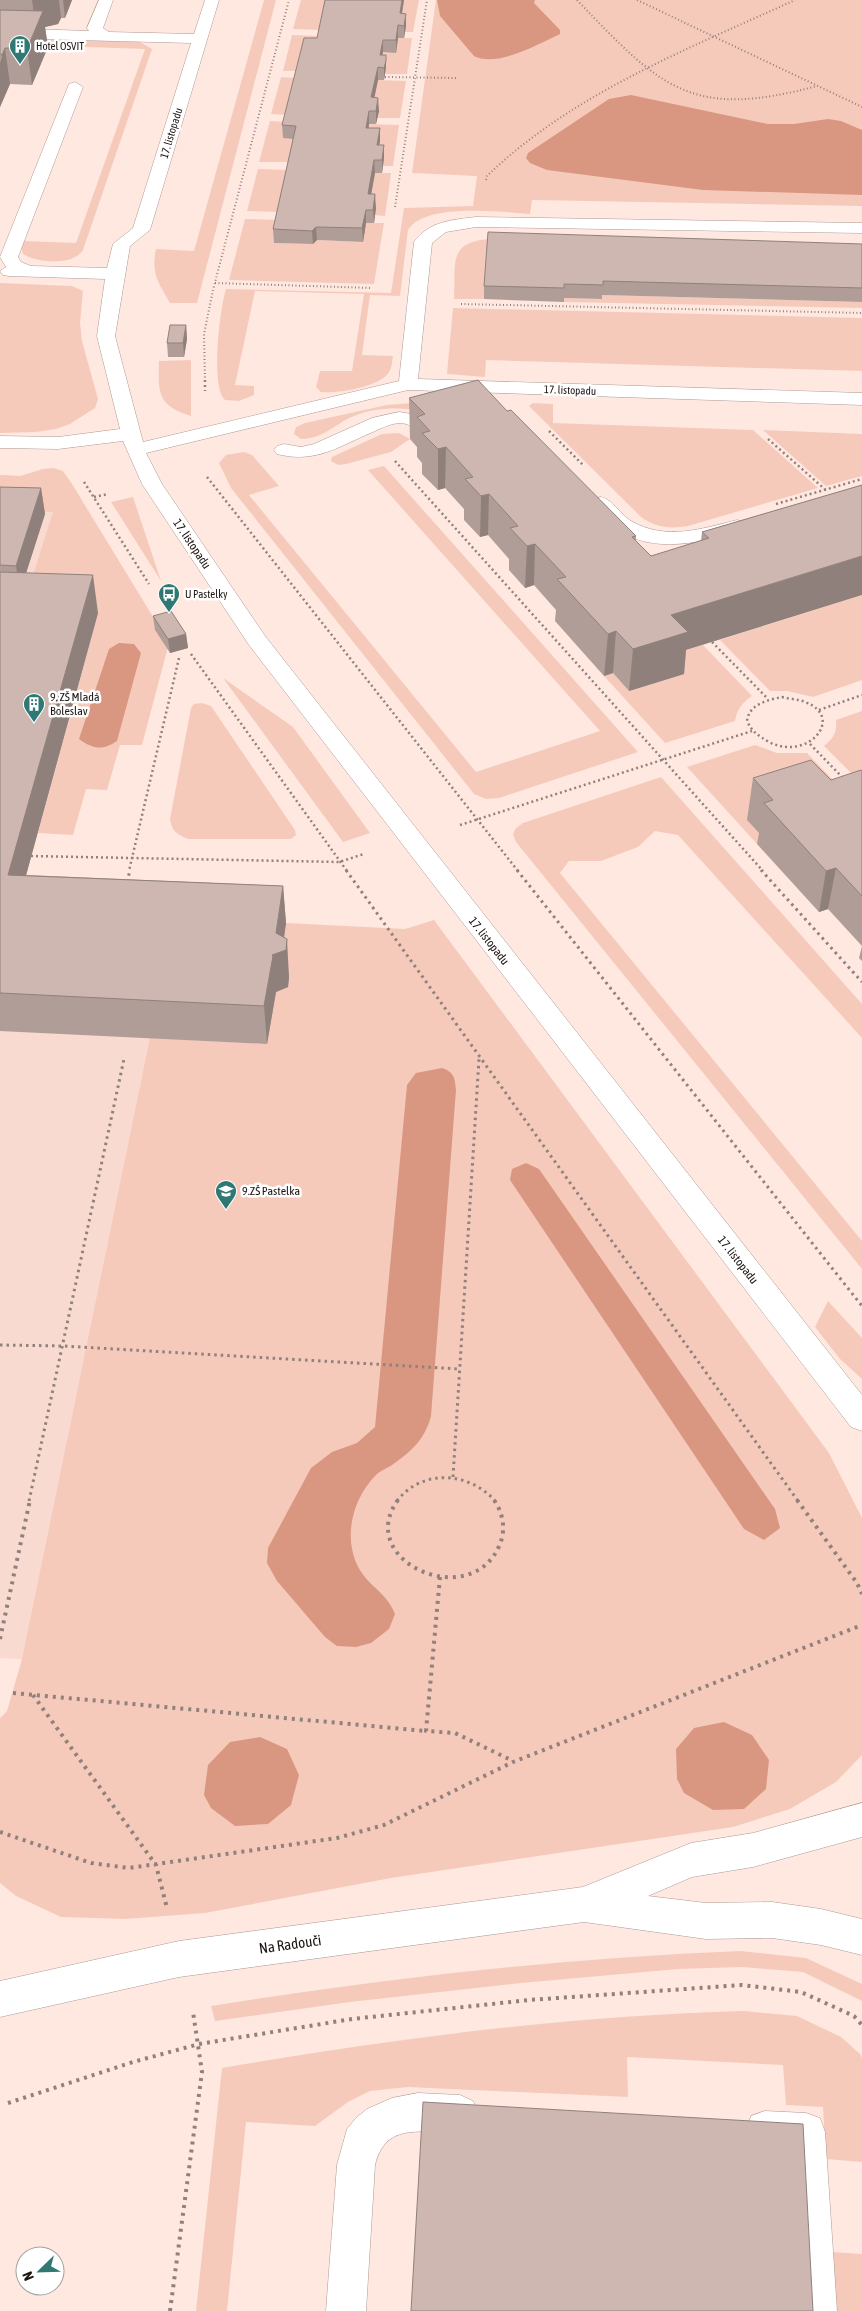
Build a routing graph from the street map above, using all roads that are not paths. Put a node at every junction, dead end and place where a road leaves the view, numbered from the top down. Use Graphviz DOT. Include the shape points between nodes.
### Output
graph roads {
  1 [pos="106,0"];
  2 [pos="212,0"];
  3 [pos="0,33"];
  4 [pos="109,37"];
  5 [pos="201,39"];
  6 [pos="75,87"];
  7 [pos="862,228"];
  8 [pos="0,270"];
  9 [pos="27,271"];
  10 [pos="115,274"];
  11 [pos="408,384"];
  12 [pos="485,387"];
  13 [pos="287,394"];
  14 [pos="862,399"];
  15 [pos="503,404"];
  16 [pos="284,414"];
  17 [pos="259,420"];
  18 [pos="435,432"];
  19 [pos="0,442"];
  20 [pos="132,442"];
  21 [pos="284,450"];
  22 [pos="302,471"];
  23 [pos="588,491"];
  24 [pos="752,522"];
  25 [pos="862,1418"];
  26 [pos="862,1820"];
  27 [pos="583,1905"];
  28 [pos="862,1938"];
  29 [pos="0,1999"];
  30 [pos="492,2116"];
  31 [pos="728,2128"];
  32 [pos="346,2311"];
  33 [pos="817,2311"];
  1 -- 4 [label="street" via="96,28 98,33"];
  2 -- 5 [label="street, 17. listopadu"];
  3 -- 4 [label="street"];
  4 -- 5 [label="street"];
  5 -- 10 [label="street, 17. listopadu" via="141,230 122,244"];
  6 -- 9 [label="street" via="9,257 14,266"];
  7 -- 11 [label="street" via="476,222 440,227 428,234 423,242"];
  8 -- 9 [label="street"];
  9 -- 10 [label="street"];
  10 -- 20 [label="street, 17. listopadu" via="106,336"];
  11 -- 12 [label="street, 17. listopadu"];
  11 -- 16 [label="street, 17. listopadu"];
  12 -- 14 [label="street, 17. listopadu"];
  12 -- 15 [label="street"];
  13 -- 16 [label="street"];
  16 -- 17 [label="street, 17. listopadu"];
  17 -- 20 [label="street, 17. listopadu"];
  17 -- 21 [label="street"];
  18 -- 21 [label="street" via="420,422 393,419 365,426 312,453 293,454"];
  19 -- 20 [label="street, 17. listopadu"];
  20 -- 25 [label="street, 17. listopadu" via="152,484 257,640"];
  21 -- 22 [label="street"];
  23 -- 24 [label="street" via="622,525 659,539 696,538"];
  26 -- 27 [label="street" via="753,1850 691,1860"];
  27 -- 28 [label="street" via="706,1921 772,1920 821,1927"];
  27 -- 29 [label="street, Na Radouči" via="179,1959"];
  30 -- 32 [label="street" via="398,2114 390,2116 361,2143 356,2166"];
  31 -- 33 [label="street" via="806,2132"];
}
